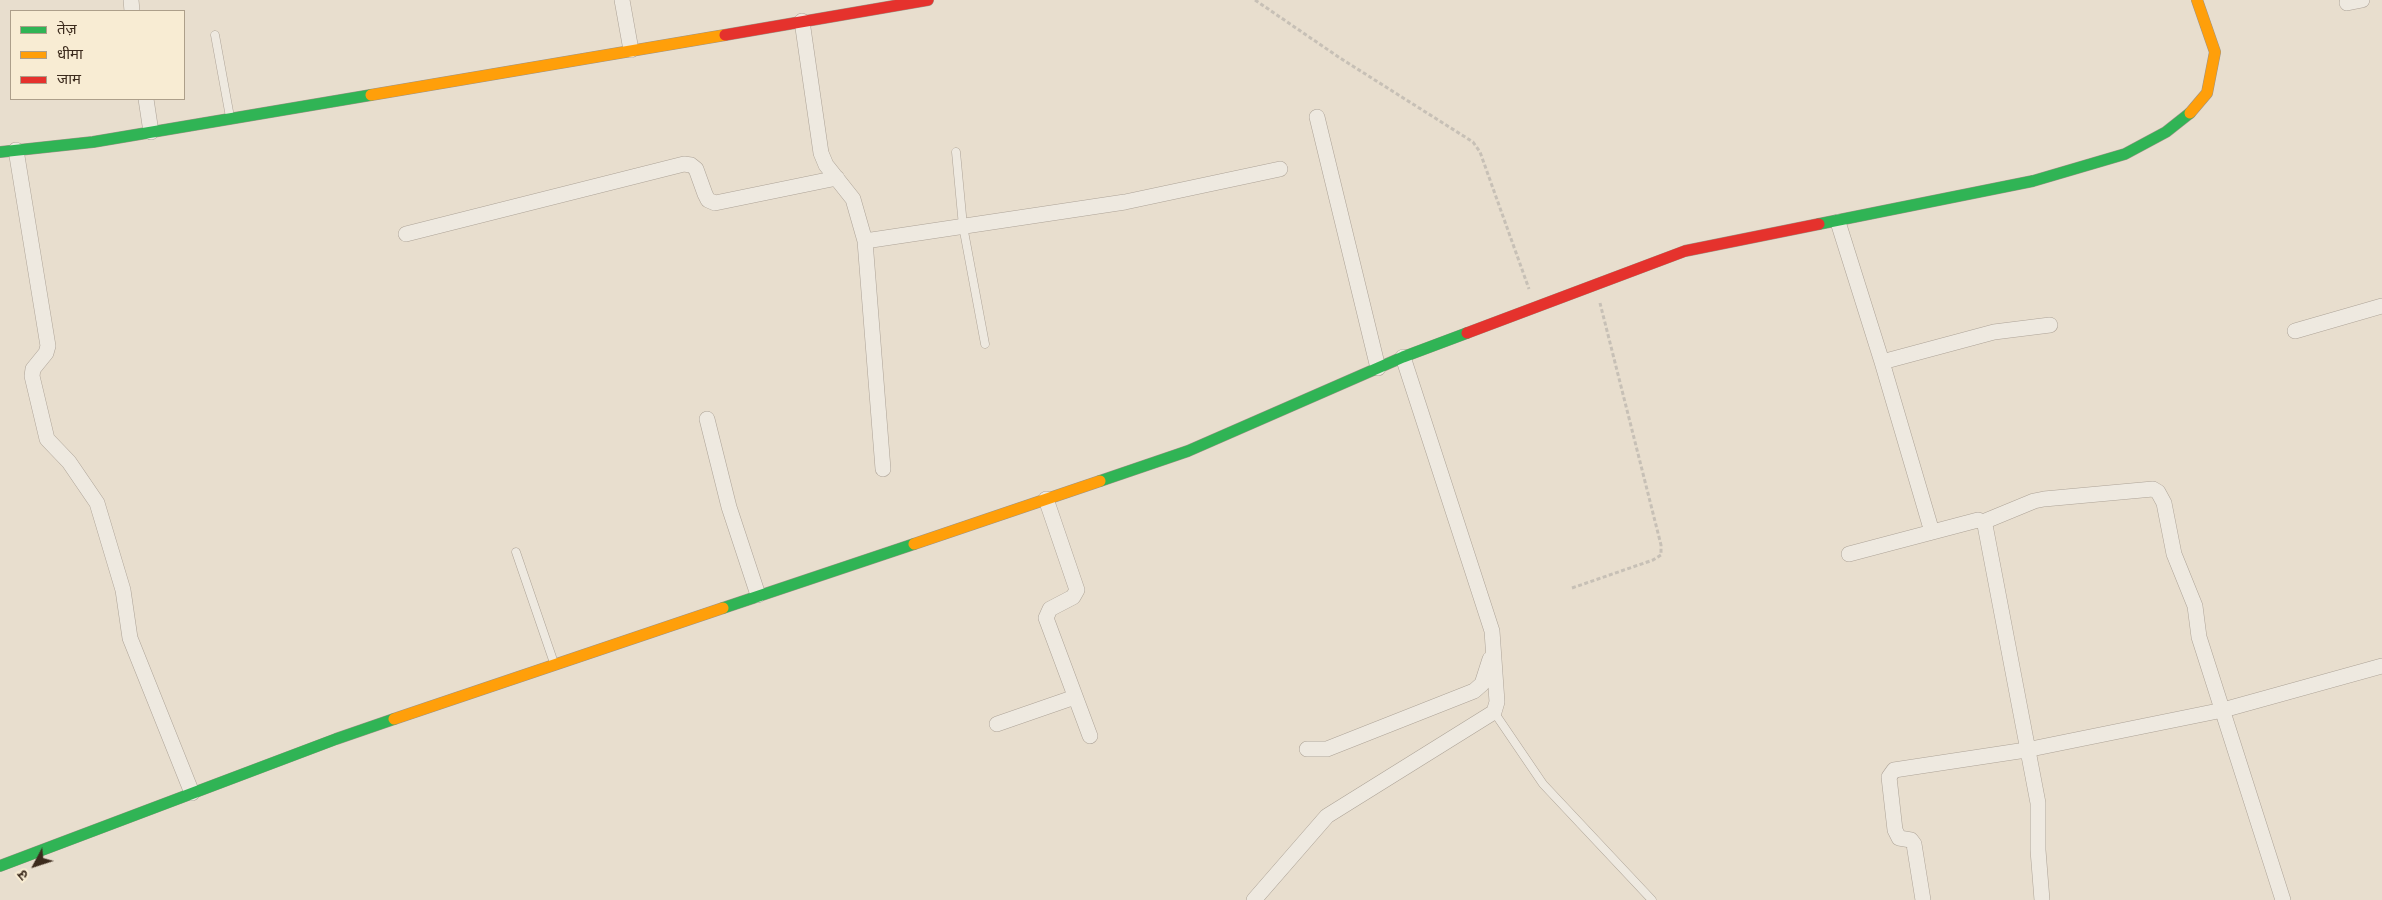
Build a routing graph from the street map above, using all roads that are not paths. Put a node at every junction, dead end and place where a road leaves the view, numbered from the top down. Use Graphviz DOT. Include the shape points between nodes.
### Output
graph roads {
  1 [pos="622,0"];
  2 [pos="928,0"];
  3 [pos="2196,0"];
  4 [pos="2362,0"];
  5 [pos="2347,3"];
  6 [pos="802,22"];
  7 [pos="215,35"];
  8 [pos="631,50"];
  9 [pos="146,100"];
  10 [pos="1317,117"];
  11 [pos="230,119"];
  12 [pos="151,132"];
  13 [pos="16,150"];
  14 [pos="0,152"];
  15 [pos="956,152"];
  16 [pos="1280,169"];
  17 [pos="837,178"];
  18 [pos="1838,222"];
  19 [pos="963,226"];
  20 [pos="406,234"];
  21 [pos="865,241"];
  22 [pos="2382,306"];
  23 [pos="2050,325"];
  24 [pos="2295,331"];
  25 [pos="985,344"];
  26 [pos="1403,357"];
  27 [pos="1882,362"];
  28 [pos="1378,368"];
  29 [pos="708,419"];
  30 [pos="882,469"];
  31 [pos="1046,499"];
  32 [pos="1983,522"];
  33 [pos="1932,532"];
  34 [pos="516,552"];
  35 [pos="1849,554"];
  36 [pos="758,596"];
  37 [pos="1493,650"];
  38 [pos="555,665"];
  39 [pos="2382,666"];
  40 [pos="1075,697"];
  41 [pos="2223,710"];
  42 [pos="1494,712"];
  43 [pos="997,724"];
  44 [pos="1090,736"];
  45 [pos="1307,749"];
  46 [pos="2026,750"];
  47 [pos="192,793"];
  48 [pos="0,866"];
  49 [pos="1254,900"];
  50 [pos="1652,900"];
  51 [pos="1923,900"];
  52 [pos="2042,900"];
  53 [pos="2284,900"];
  1 -- 8 [label="street"];
  2 -- 6 [label="street"];
  3 -- 18 [label="street" via="2215,52 2207,93 2191,112 2166,132 2125,154 2033,181"];
  4 -- 5 [label="street"];
  6 -- 8 [label="street"];
  6 -- 17 [label="street" via="821,154"];
  7 -- 11 [label="lane"];
  8 -- 11 [label="street"];
  9 -- 12 [label="street"];
  10 -- 28 [label="street"];
  11 -- 12 [label="street"];
  12 -- 13 [label="street"];
  13 -- 14 [label="street"];
  13 -- 47 [label="street" via="48,346 32,376 47,439 69,462 97,503 123,590 130,638"];
  15 -- 19 [label="lane"];
  16 -- 19 [label="street" via="1125,202"];
  17 -- 20 [label="street" via="715,203 708,200 696,169 684,164"];
  17 -- 21 [label="street" via="853,199"];
  18 -- 26 [label="street" via="1685,251"];
  18 -- 27 [label="street"];
  19 -- 21 [label="street"];
  19 -- 25 [label="lane"];
  21 -- 30 [label="street"];
  22 -- 24 [label="street"];
  23 -- 27 [label="street" via="1994,332"];
  26 -- 28 [label="street"];
  26 -- 37 [label="street" via="1492,631"];
  27 -- 33 [label="street"];
  28 -- 31 [label="street" via="1188,451"];
  29 -- 36 [label="street" via="729,507"];
  31 -- 36 [label="street"];
  31 -- 40 [label="street" via="1077,590 1073,597 1050,609 1046,618"];
  32 -- 33 [label="street" via="1978,520"];
  32 -- 41 [label="street" via="2034,501 2158,492 2164,503 2174,554 2195,606 2199,637"];
  32 -- 46 [label="street"];
  33 -- 35 [label="street"];
  34 -- 38 [label="lane"];
  36 -- 38 [label="street"];
  37 -- 42 [label="street" via="1498,702"];
  37 -- 45 [label="street" via="1482,684 1474,691 1327,749"];
  38 -- 47 [label="street" via="336,739"];
  39 -- 41 [label="street"];
  40 -- 43 [label="street"];
  40 -- 44 [label="street"];
  41 -- 46 [label="street"];
  41 -- 53 [label="street"];
  42 -- 49 [label="street" via="1327,816"];
  42 -- 50 [label="lane" via="1553,796"];
  46 -- 51 [label="street" via="1891,772 1895,830 1899,838 1911,840 1914,844"];
  46 -- 52 [label="street" via="2038,803"];
  47 -- 48 [label="street"];
}
